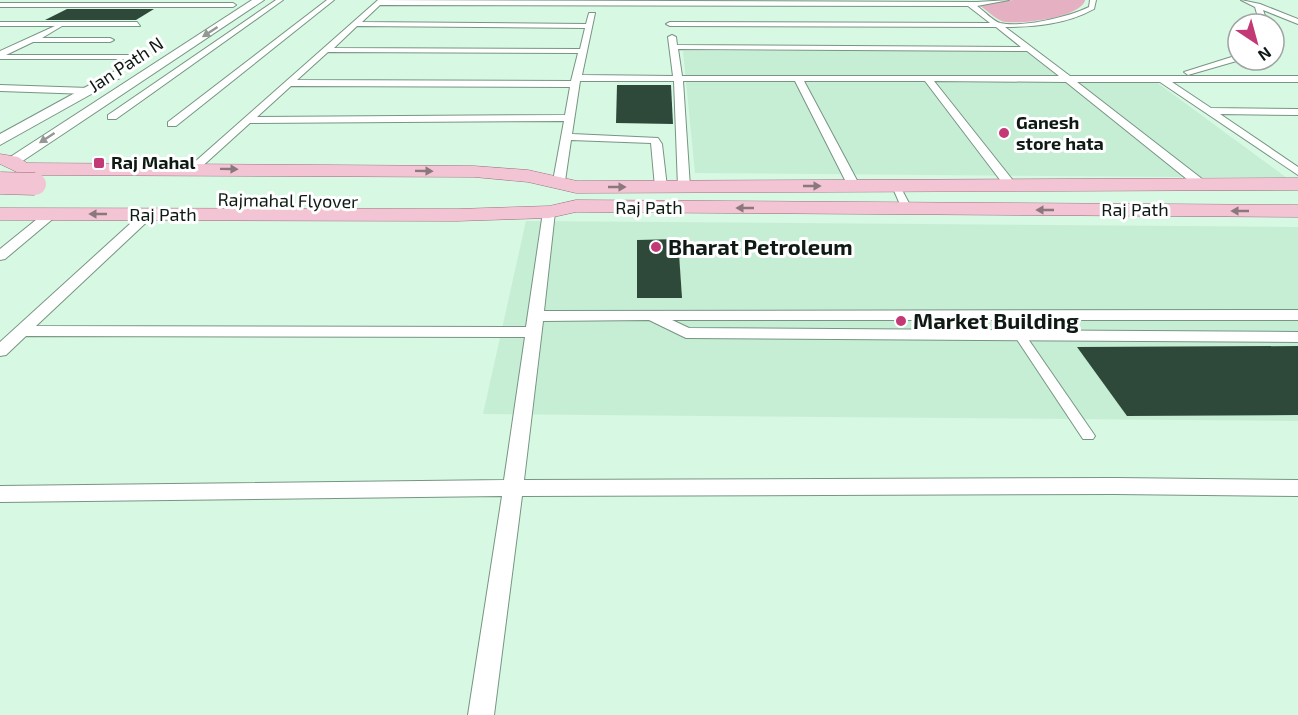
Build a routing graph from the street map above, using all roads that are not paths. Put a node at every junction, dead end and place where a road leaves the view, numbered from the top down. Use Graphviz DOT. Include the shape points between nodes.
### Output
graph roads {
  1 [pos="117,0"];
  2 [pos="259,0"];
  3 [pos="280,0"];
  4 [pos="331,0"];
  5 [pos="1006,0"];
  6 [pos="1093,0"];
  7 [pos="1244,0"];
  8 [pos="380,2"];
  9 [pos="595,2"];
  10 [pos="237,3"];
  11 [pos="671,4"];
  12 [pos="970,4"];
  13 [pos="0,5"];
  14 [pos="108,5"];
  15 [pos="1258,6"];
  16 [pos="1260,12"];
  17 [pos="1298,22"];
  18 [pos="0,24"];
  19 [pos="65,24"];
  20 [pos="137,24"];
  21 [pos="354,24"];
  22 [pos="670,24"];
  23 [pos="589,26"];
  24 [pos="998,26"];
  25 [pos="20,35"];
  26 [pos="40,35"];
  27 [pos="29,40"];
  28 [pos="110,40"];
  29 [pos="0,47"];
  30 [pos="15,47"];
  31 [pos="673,47"];
  32 [pos="1030,49"];
  33 [pos="326,50"];
  34 [pos="155,51"];
  35 [pos="584,51"];
  36 [pos="0,56"];
  37 [pos="1226,61"];
  38 [pos="678,78"];
  39 [pos="798,78"];
  40 [pos="927,78"];
  41 [pos="1161,78"];
  42 [pos="1068,79"];
  43 [pos="1298,79"];
  44 [pos="576,81"];
  45 [pos="290,83"];
  46 [pos="0,88"];
  47 [pos="89,91"];
  48 [pos="100,104"];
  49 [pos="130,104"];
  50 [pos="1208,111"];
  51 [pos="1298,112"];
  52 [pos="112,117"];
  53 [pos="571,118"];
  54 [pos="247,120"];
  55 [pos="172,124"];
  56 [pos="567,136"];
  57 [pos="0,140"];
  58 [pos="18,168"];
  59 [pos="67,169"];
  60 [pos="193,169"];
  61 [pos="1298,172"];
  62 [pos="1202,184"];
  63 [pos="1298,184"];
  64 [pos="854,186"];
  65 [pos="896,186"];
  66 [pos="1011,186"];
  67 [pos="661,187"];
  68 [pos="684,187"];
  69 [pos="570,192"];
  70 [pos="2,202"];
  71 [pos="907,209"];
  72 [pos="1298,211"];
  73 [pos="549,212"];
  74 [pos="51,214"];
  75 [pos="147,215"];
  76 [pos="0,256"];
  77 [pos="1298,315"];
  78 [pos="651,316"];
  79 [pos="535,324"];
  80 [pos="20,331"];
  81 [pos="1020,335"];
  82 [pos="1298,337"];
  83 [pos="0,351"];
  84 [pos="1088,436"];
  85 [pos="513,488"];
  86 [pos="1298,488"];
  87 [pos="0,494"];
  88 [pos="481,715"];
  1 -- 14 [label="street"];
  2 -- 48 [label="main road, Jan Path N, one-way"];
  3 -- 49 [label="street"];
  4 -- 55 [label="street"];
  5 -- 12 [label="street"];
  6 -- 24 [label="street" via="1092,8 1077,16"];
  7 -- 15 [label="street"];
  8 -- 9 [label="street"];
  8 -- 21 [label="street"];
  9 -- 11 [label="street"];
  9 -- 23 [label="street"];
  10 -- 14 [label="street"];
  10 -- 34 [label="main road"];
  11 -- 12 [label="street"];
  11 -- 22 [label="street"];
  12 -- 24 [label="street"];
  13 -- 14 [label="street"];
  14 -- 19 [label="street"];
  15 -- 16 [label="street"];
  15 -- 17 [label="street"];
  18 -- 19 [label="street"];
  19 -- 20 [label="street"];
  19 -- 26 [label="street"];
  21 -- 23 [label="street"];
  21 -- 33 [label="street"];
  22 -- 24 [label="street"];
  22 -- 31 [label="street"];
  23 -- 35 [label="street"];
  24 -- 32 [label="street"];
  25 -- 26 [label="street"];
  26 -- 27 [label="street"];
  27 -- 28 [label="street"];
  27 -- 30 [label="street"];
  29 -- 30 [label="street"];
  30 -- 36 [label="street"];
  31 -- 32 [label="street"];
  31 -- 38 [label="street"];
  32 -- 42 [label="street"];
  33 -- 35 [label="street"];
  33 -- 45 [label="street"];
  34 -- 36 [label="street"];
  34 -- 47 [label="main road"];
  35 -- 44 [label="street"];
  37 -- 41 [label="street"];
  38 -- 39 [label="street"];
  38 -- 44 [label="street"];
  38 -- 68 [label="street"];
  39 -- 40 [label="street"];
  39 -- 64 [label="street"];
  40 -- 42 [label="street"];
  40 -- 66 [label="street"];
  41 -- 42 [label="street"];
  41 -- 43 [label="street"];
  41 -- 50 [label="street"];
  42 -- 62 [label="street"];
  44 -- 45 [label="street"];
  44 -- 53 [label="street"];
  45 -- 54 [label="street"];
  46 -- 47 [label="street"];
  47 -- 57 [label="main road"];
  48 -- 49 [label="street"];
  48 -- 58 [label="main road, Jan Path N, one-way"];
  49 -- 52 [label="street"];
  50 -- 51 [label="street"];
  50 -- 61 [label="street"];
  53 -- 54 [label="street"];
  53 -- 56 [label="street"];
  54 -- 60 [label="street"];
  56 -- 67 [label="street" via="654,140"];
  56 -- 69 [label="street"];
  58 -- 59 [label="main road, Raj Path"];
  58 -- 69 [label="main road, Rajmahal Flyover"];
  58 -- 70 [label="main road, Rajmahal Flyover, bridge"];
  59 -- 60 [label="main road, Raj Path"];
  59 -- 70 [label="main road" via="29,182"];
  60 -- 69 [label="main road, Raj Path, one-way" via="438,171"];
  62 -- 63 [label="main road, Raj Path"];
  62 -- 66 [label="main road, Raj Path"];
  64 -- 65 [label="main road, Raj Path"];
  68 -- 64 [label="main road, Raj Path, one-way"];
  65 -- 66 [label="main road, Raj Path"];
  65 -- 71 [label="street"];
  67 -- 68 [label="main road, Raj Path"];
  69 -- 67 [label="main road, Raj Path, one-way"];
  69 -- 70 [label="main road, Rajmahal Flyover"];
  71 -- 69 [label="main road, Raj Path, one-way"];
  69 -- 73 [label="main road, Raj Path"];
  70 -- 74 [label="main road, Raj Path"];
  72 -- 71 [label="main road, Raj Path, one-way"];
  73 -- 75 [label="main road, Raj Path"];
  73 -- 79 [label="street"];
  75 -- 74 [label="main road, Raj Path, one-way"];
  74 -- 76 [label="street"];
  75 -- 80 [label="street"];
  77 -- 78 [label="street"];
  78 -- 79 [label="street"];
  78 -- 81 [label="street" via="686,333"];
  79 -- 80 [label="street"];
  79 -- 85 [label="street"];
  80 -- 83 [label="street"];
  81 -- 82 [label="street"];
  81 -- 84 [label="street"];
  85 -- 86 [label="street"];
  85 -- 87 [label="street"];
  85 -- 88 [label="street"];
}
